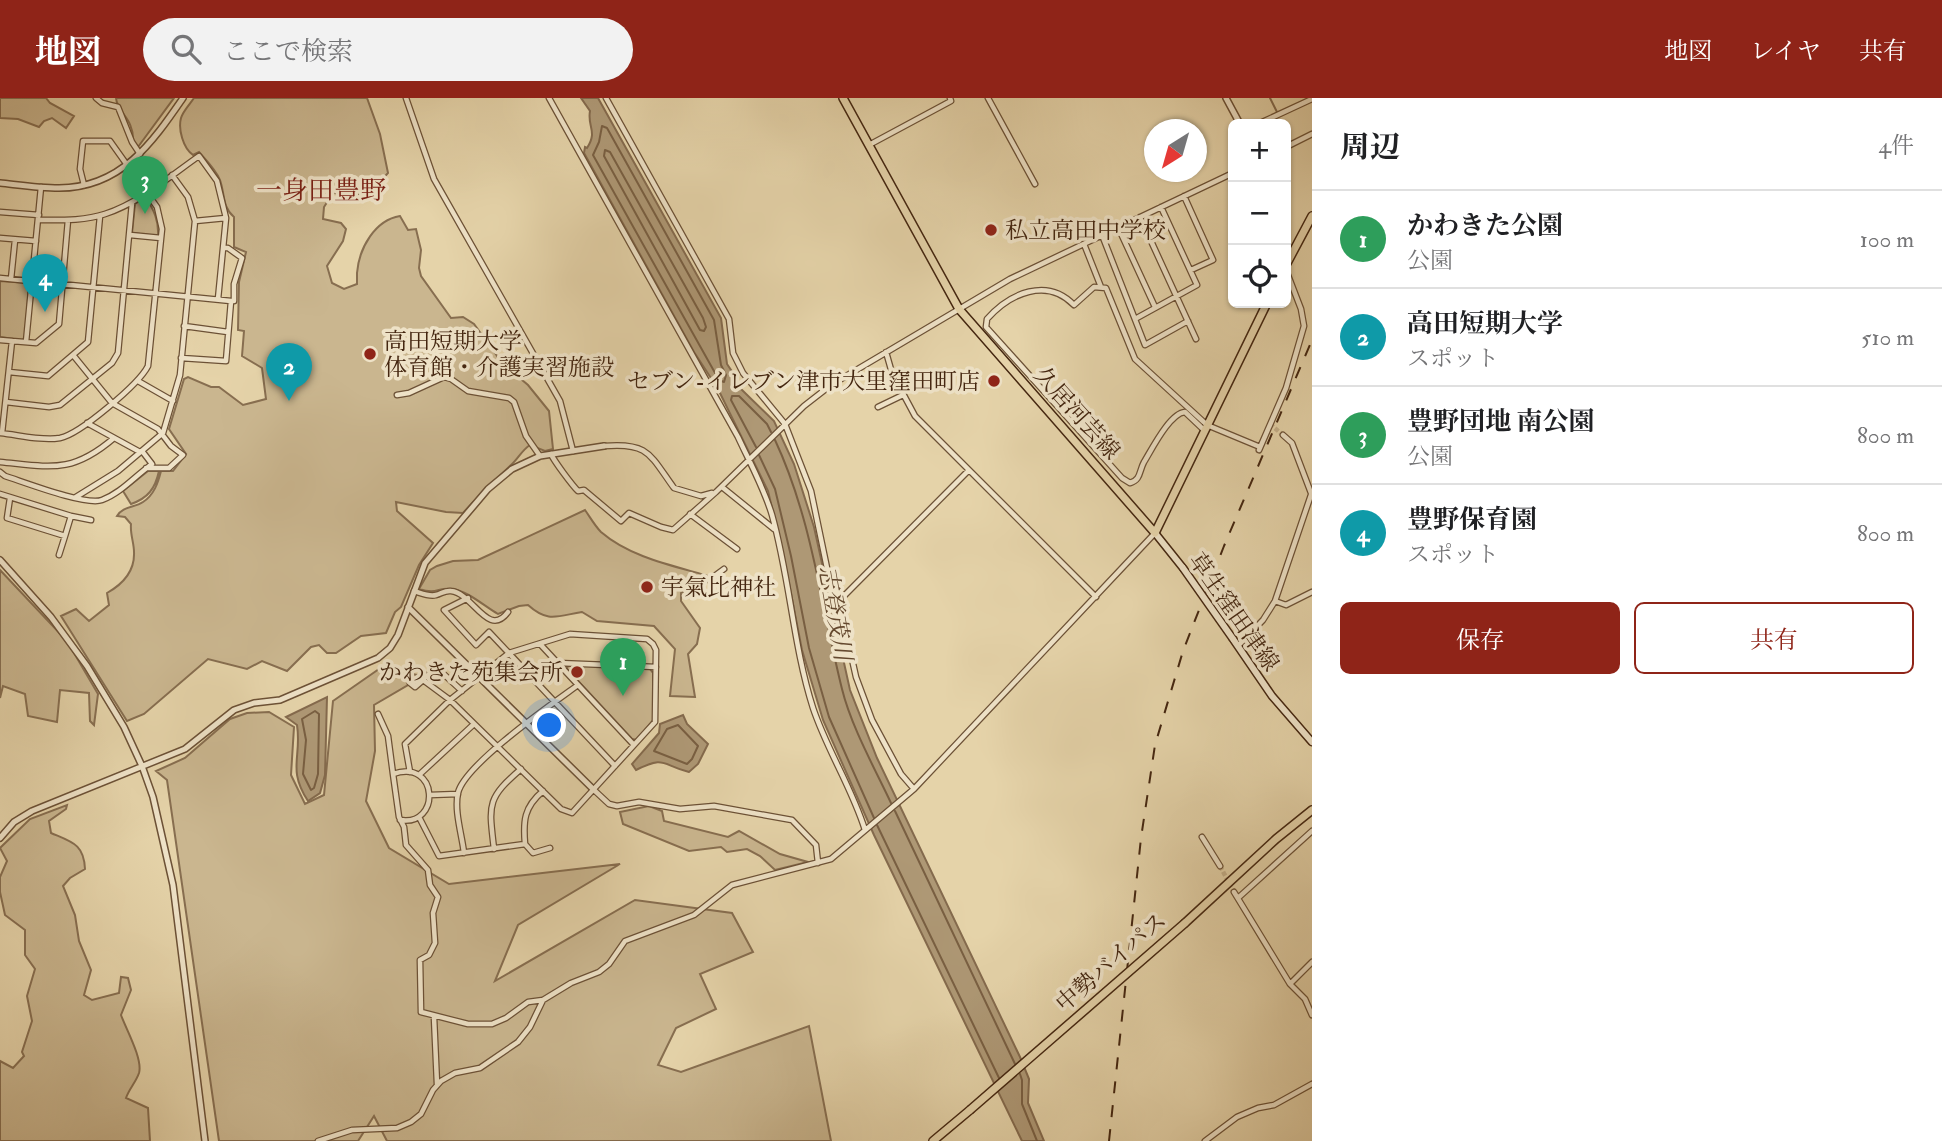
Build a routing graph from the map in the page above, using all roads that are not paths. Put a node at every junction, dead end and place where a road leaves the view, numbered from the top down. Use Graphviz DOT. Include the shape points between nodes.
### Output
graph roads {
  1 [pos="96,98"];
  2 [pos="183,98"];
  3 [pos="406,98"];
  4 [pos="549,98"];
  5 [pos="606,98"];
  6 [pos="843,98"];
  7 [pos="950,98"];
  8 [pos="988,98"];
  9 [pos="1226,98"];
  10 [pos="1299,98"];
  11 [pos="1312,99"];
  12 [pos="1302,104"];
  13 [pos="1237,119"];
  14 [pos="1272,119"];
  15 [pos="1312,134"];
  16 [pos="1291,144"];
  17 [pos="869,145"];
  18 [pos="140,155"];
  19 [pos="127,165"];
  20 [pos="172,175"];
  21 [pos="1228,175"];
  22 [pos="0,183"];
  23 [pos="1035,184"];
  24 [pos="84,185"];
  25 [pos="41,187"];
  26 [pos="146,192"];
  27 [pos="1184,196"];
  28 [pos="132,203"];
  29 [pos="1161,207"];
  30 [pos="0,212"];
  31 [pos="100,216"];
  32 [pos="1312,216"];
  33 [pos="1140,217"];
  34 [pos="38,218"];
  35 [pos="226,218"];
  36 [pos="69,220"];
  37 [pos="195,221"];
  38 [pos="1118,227"];
  39 [pos="130,235"];
  40 [pos="1102,235"];
  41 [pos="0,238"];
  42 [pos="161,238"];
  43 [pos="15,240"];
  44 [pos="36,241"];
  45 [pos="1084,244"];
  46 [pos="223,248"];
  47 [pos="1291,256"];
  48 [pos="1191,270"];
  49 [pos="0,278"];
  50 [pos="11,279"];
  51 [pos="32,281"];
  52 [pos="1291,283"];
  53 [pos="62,284"];
  54 [pos="94,287"];
  55 [pos="1101,287"];
  56 [pos="124,290"];
  57 [pos="155,293"];
  58 [pos="1176,295"];
  59 [pos="187,296"];
  60 [pos="218,299"];
  61 [pos="231,301"];
  62 [pos="1155,307"];
  63 [pos="1265,308"];
  64 [pos="959,309"];
  65 [pos="1135,318"];
  66 [pos="1188,321"];
  67 [pos="184,327"];
  68 [pos="228,332"];
  69 [pos="1196,338"];
  70 [pos="0,340"];
  71 [pos="12,341"];
  72 [pos="26,342"];
  73 [pos="886,352"];
  74 [pos="73,355"];
  75 [pos="181,358"];
  76 [pos="9,372"];
  77 [pos="893,375"];
  78 [pos="92,379"];
  79 [pos="138,381"];
  80 [pos="868,388"];
  81 [pos="397,395"];
  82 [pos="903,395"];
  83 [pos="173,401"];
  84 [pos="6,402"];
  85 [pos="112,402"];
  86 [pos="878,407"];
  87 [pos="88,423"];
  88 [pos="785,424"];
  89 [pos="1206,428"];
  90 [pos="1,433"];
  91 [pos="163,433"];
  92 [pos="1283,435"];
  93 [pos="114,438"];
  94 [pos="604,446"];
  95 [pos="573,451"];
  96 [pos="141,452"];
  97 [pos="551,454"];
  98 [pos="540,456"];
  99 [pos="749,460"];
  100 [pos="0,462"];
  101 [pos="146,468"];
  102 [pos="969,470"];
  103 [pos="0,471"];
  104 [pos="722,486"];
  105 [pos="716,492"];
  106 [pos="1312,493"];
  107 [pos="0,494"];
  108 [pos="76,497"];
  109 [pos="10,498"];
  110 [pos="690,514"];
  111 [pos="71,516"];
  112 [pos="91,520"];
  113 [pos="775,529"];
  114 [pos="1155,533"];
  115 [pos="65,536"];
  116 [pos="737,549"];
  117 [pos="59,555"];
  118 [pos="0,560"];
  119 [pos="724,569"];
  120 [pos="709,580"];
  121 [pos="414,591"];
  122 [pos="1312,592"];
  123 [pos="1096,597"];
  124 [pos="468,598"];
  125 [pos="839,601"];
  126 [pos="1275,601"];
  127 [pos="408,607"];
  128 [pos="508,612"];
  129 [pos="1236,643"];
  130 [pos="540,644"];
  131 [pos="509,653"];
  132 [pos="558,663"];
  133 [pos="656,667"];
  134 [pos="480,677"];
  135 [pos="424,680"];
  136 [pos="410,683"];
  137 [pos="578,685"];
  138 [pos="462,691"];
  139 [pos="450,700"];
  140 [pos="555,702"];
  141 [pos="378,714"];
  142 [pos="526,723"];
  143 [pos="474,724"];
  144 [pos="1312,743"];
  145 [pos="634,745"];
  146 [pos="499,747"];
  147 [pos="142,766"];
  148 [pos="615,766"];
  149 [pos="521,769"];
  150 [pos="410,772"];
  151 [pos="393,774"];
  152 [pos="419,775"];
  153 [pos="914,789"];
  154 [pos="594,790"];
  155 [pos="543,791"];
  156 [pos="458,794"];
  157 [pos="430,795"];
  158 [pos="1312,810"];
  159 [pos="419,817"];
  160 [pos="400,820"];
  161 [pos="867,830"];
  162 [pos="1312,831"];
  163 [pos="1202,837"];
  164 [pos="0,838"];
  165 [pos="525,844"];
  166 [pos="550,848"];
  167 [pos="494,849"];
  168 [pos="464,853"];
  169 [pos="818,863"];
  170 [pos="1220,866"];
  171 [pos="1234,892"];
  172 [pos="1238,898"];
  173 [pos="1312,961"];
  174 [pos="1290,984"];
  175 [pos="543,1000"];
  176 [pos="421,1012"];
  177 [pos="416,1015"];
  178 [pos="1312,1015"];
  179 [pos="434,1017"];
  180 [pos="437,1084"];
  181 [pos="1312,1084"];
  182 [pos="205,1141"];
  183 [pos="318,1141"];
  184 [pos="933,1141"];
  185 [pos="1205,1141"];
  1 -- 18 [label="street" via="118,107"];
  2 -- 18 [label="street"];
  3 -- 95 [label="street" via="434,179 560,401"];
  4 -- 99 [label="street"];
  5 -- 88 [label="street" via="729,319 733,353 743,373"];
  6 -- 17 [label="main road, 久居河芸線"];
  7 -- 17 [label="street"];
  8 -- 23 [label="street"];
  9 -- 13 [label="street"];
  10 -- 12 [label="street"];
  11 -- 12 [label="street"];
  12 -- 14 [label="street"];
  15 -- 16 [label="street"];
  17 -- 64 [label="main road, 久居河芸線"];
  18 -- 19 [label="street"];
  19 -- 24 [label="street"];
  19 -- 24 [label="street" via="110,141 83,141 80,169"];
  19 -- 26 [label="street"];
  20 -- 26 [label="street"];
  20 -- 35 [label="street" via="199,156 217,181"];
  20 -- 37 [label="street" via="188,197"];
  21 -- 27 [label="street"];
  22 -- 25 [label="street"];
  24 -- 25 [label="street"];
  25 -- 34 [label="street"];
  26 -- 28 [label="street"];
  26 -- 42 [label="street" via="159,214"];
  27 -- 29 [label="street"];
  27 -- 48 [label="street" via="1213,260"];
  28 -- 31 [label="street"];
  28 -- 39 [label="street"];
  29 -- 33 [label="street"];
  29 -- 48 [label="street"];
  30 -- 34 [label="street"];
  31 -- 36 [label="street"];
  31 -- 54 [label="street"];
  32 -- 47 [label="main road"];
  33 -- 38 [label="street"];
  33 -- 58 [label="street"];
  34 -- 36 [label="street"];
  34 -- 44 [label="street"];
  35 -- 37 [label="street"];
  35 -- 46 [label="street"];
  36 -- 53 [label="street"];
  37 -- 59 [label="street"];
  38 -- 40 [label="street"];
  38 -- 62 [label="street"];
  39 -- 42 [label="street"];
  39 -- 56 [label="street"];
  40 -- 45 [label="street"];
  40 -- 65 [label="street"];
  41 -- 43 [label="street"];
  42 -- 57 [label="street"];
  43 -- 44 [label="street"];
  43 -- 50 [label="street"];
  44 -- 51 [label="street"];
  45 -- 55 [label="street"];
  45 -- 64 [label="street"];
  46 -- 60 [label="street"];
  46 -- 61 [label="street" via="243,258"];
  48 -- 58 [label="street" via="1197,285"];
  49 -- 50 [label="street"];
  50 -- 51 [label="street"];
  51 -- 53 [label="street"];
  51 -- 72 [label="street"];
  52 -- 89 [label="street" via="1304,326 1286,387 1260,449"];
  53 -- 54 [label="street"];
  53 -- 72 [label="street" via="59,324 36,344"];
  54 -- 56 [label="street"];
  54 -- 74 [label="street" via="88,342"];
  55 -- 89 [label="street" via="1106,288 1135,359"];
  55 -- 89 [label="street" via="1074,305 1054,291 1031,290 993,312 986,325 1130,483 1138,478 1177,414 1185,412"];
  56 -- 57 [label="street"];
  56 -- 78 [label="street" via="118,353"];
  57 -- 59 [label="street"];
  57 -- 79 [label="street" via="150,355"];
  58 -- 62 [label="street"];
  58 -- 66 [label="street"];
  59 -- 60 [label="street"];
  59 -- 67 [label="street"];
  60 -- 61 [label="street"];
  61 -- 68 [label="street"];
  62 -- 65 [label="street"];
  63 -- 89 [label="main road"];
  64 -- 73 [label="street"];
  64 -- 114 [label="main road, 久居河芸線"];
  65 -- 66 [label="street" via="1145,345"];
  66 -- 69 [label="street"];
  67 -- 68 [label="street"];
  67 -- 75 [label="street"];
  68 -- 75 [label="street" via="225,362"];
  70 -- 71 [label="street"];
  71 -- 72 [label="street"];
  71 -- 76 [label="street"];
  73 -- 77 [label="street"];
  73 -- 88 [label="street" via="831,385"];
  74 -- 76 [label="street" via="48,376"];
  74 -- 78 [label="street"];
  75 -- 83 [label="street"];
  76 -- 84 [label="street"];
  77 -- 80 [label="street"];
  77 -- 82 [label="street"];
  78 -- 84 [label="street" via="55,407"];
  78 -- 85 [label="street"];
  79 -- 83 [label="street"];
  79 -- 85 [label="street"];
  81 -- 98 [label="street" via="444,377 468,391 509,398"];
  82 -- 86 [label="street"];
  82 -- 102 [label="street" via="915,416"];
  83 -- 91 [label="street"];
  84 -- 90 [label="street"];
  85 -- 87 [label="street"];
  85 -- 91 [label="street"];
  87 -- 90 [label="street" via="62,438"];
  87 -- 93 [label="street"];
  88 -- 99 [label="street"];
  88 -- 125 [label="street" via="811,492 832,592"];
  89 -- 114 [label="main road"];
  91 -- 96 [label="street"];
  91 -- 101 [label="street" via="183,455 169,468"];
  92 -- 106 [label="street" via="1292,443"];
  93 -- 96 [label="street"];
  93 -- 100 [label="street" via="90,457 69,465"];
  94 -- 95 [label="street"];
  94 -- 105 [label="street" via="640,448 674,488 701,496"];
  95 -- 97 [label="street"];
  96 -- 101 [label="street" via="152,464"];
  96 -- 108 [label="street"];
  97 -- 98 [label="street"];
  97 -- 110 [label="street" via="575,488 584,490 621,521 629,513 673,530"];
  98 -- 121 [label="street" via="512,469 488,489 425,563"];
  99 -- 104 [label="street"];
  99 -- 113 [label="street"];
  101 -- 108 [label="street" via="100,501"];
  102 -- 123 [label="street"];
  102 -- 125 [label="street"];
  103 -- 108 [label="street"];
  104 -- 105 [label="street"];
  104 -- 113 [label="street"];
  105 -- 110 [label="street"];
  106 -- 126 [label="street"];
  107 -- 109 [label="street"];
  109 -- 111 [label="street"];
  109 -- 115 [label="street" via="7,518"];
  110 -- 116 [label="street"];
  111 -- 112 [label="street"];
  111 -- 115 [label="street"];
  113 -- 161 [label="street" via="813,710"];
  114 -- 123 [label="street"];
  114 -- 129 [label="main road, 草生窪田津線, bridge"];
  115 -- 117 [label="street"];
  118 -- 147 [label="street" via="87,666"];
  119 -- 120 [label="street"];
  121 -- 124 [label="street" via="433,596 453,591"];
  121 -- 127 [label="street"];
  122 -- 126 [label="street" via="1286,605"];
  123 -- 153 [label="street"];
  124 -- 128 [label="street" via="492,621 500,621"];
  124 -- 131 [label="street" via="444,610 477,645 489,632"];
  125 -- 153 [label="street" via="856,677 872,720"];
  126 -- 129 [label="street" via="1257,627"];
  127 -- 134 [label="street"];
  127 -- 147 [label="street" via="394,642 378,658 280,700 234,710 189,747"];
  129 -- 144 [label="main road, 草生窪田津線"];
  130 -- 131 [label="street"];
  130 -- 132 [label="street"];
  130 -- 133 [label="street" via="570,634 647,639 656,648"];
  131 -- 134 [label="street"];
  131 -- 140 [label="street"];
  132 -- 133 [label="street"];
  132 -- 137 [label="street"];
  133 -- 145 [label="street" via="655,722"];
  134 -- 138 [label="street"];
  134 -- 142 [label="street"];
  135 -- 136 [label="street" via="415,687"];
  135 -- 138 [label="street" via="436,667"];
  135 -- 139 [label="street"];
  137 -- 140 [label="street"];
  137 -- 145 [label="street"];
  138 -- 139 [label="street"];
  139 -- 143 [label="street"];
  139 -- 150 [label="street" via="405,744"];
  140 -- 142 [label="street"];
  140 -- 148 [label="street"];
  141 -- 151 [label="street" via="388,736"];
  142 -- 146 [label="street"];
  142 -- 154 [label="street"];
  143 -- 146 [label="street"];
  143 -- 152 [label="street"];
  145 -- 148 [label="street"];
  146 -- 149 [label="street"];
  146 -- 156 [label="street" via="469,772"];
  147 -- 164 [label="street" via="32,811"];
  147 -- 182 [label="street" via="173,885"];
  148 -- 154 [label="street"];
  149 -- 155 [label="street"];
  149 -- 167 [label="street" via="492,802"];
  150 -- 151 [label="street"];
  150 -- 152 [label="street"];
  151 -- 160 [label="street"];
  152 -- 157 [label="street"];
  153 -- 161 [label="street"];
  154 -- 155 [label="street" via="572,813"];
  154 -- 169 [label="street" via="617,806 639,802 680,809 714,806 792,820 816,845"];
  155 -- 165 [label="street" via="525,814"];
  156 -- 157 [label="street"];
  156 -- 168 [label="street"];
  157 -- 159 [label="street"];
  158 -- 184 [label="main road, 中勢バイパス, bridge"];
  159 -- 160 [label="street"];
  159 -- 168 [label="street" via="439,856"];
  160 -- 176 [label="street" via="408,849 428,870 438,900 433,913 434,949 420,960"];
  161 -- 169 [label="street" via="831,859"];
  162 -- 172 [label="street"];
  163 -- 170 [label="street"];
  165 -- 166 [label="street" via="533,853"];
  165 -- 167 [label="street"];
  167 -- 168 [label="street"];
  169 -- 175 [label="street" via="732,885 694,915 625,941 603,970"];
  171 -- 172 [label="street"];
  172 -- 174 [label="street"];
  173 -- 174 [label="street"];
  174 -- 178 [label="street"];
  175 -- 179 [label="street" via="528,1002 487,1025"];
  175 -- 180 [label="street" via="515,1045 480,1068 455,1073"];
  176 -- 177 [label="street"];
  176 -- 179 [label="street"];
  179 -- 180 [label="street"];
  180 -- 183 [label="street" via="421,1114 406,1125 363,1128"];
  181 -- 185 [label="street" via="1274,1105 1237,1117"];
}
